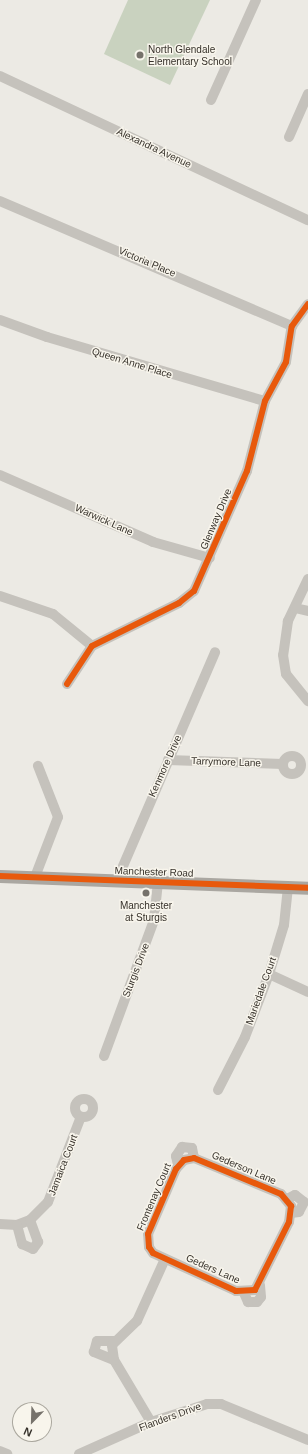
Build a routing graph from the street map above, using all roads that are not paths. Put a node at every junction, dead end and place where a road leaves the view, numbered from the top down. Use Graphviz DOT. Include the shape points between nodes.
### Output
graph roads {
  1 [pos="256,0"];
  2 [pos="0,76"];
  3 [pos="308,94"];
  4 [pos="211,100"];
  5 [pos="289,137"];
  6 [pos="0,201"];
  7 [pos="308,220"];
  8 [pos="308,304"];
  9 [pos="0,320"];
  10 [pos="292,326"];
  11 [pos="265,401"];
  12 [pos="0,475"];
  13 [pos="210,558"];
  14 [pos="308,579"];
  15 [pos="0,596"];
  16 [pos="295,608"];
  17 [pos="308,611"];
  18 [pos="92,646"];
  19 [pos="215,652"];
  20 [pos="67,684"];
  21 [pos="308,701"];
  22 [pos="168,760"];
  23 [pos="283,764"];
  24 [pos="38,766"];
  25 [pos="0,876"];
  26 [pos="35,877"];
  27 [pos="117,880"];
  28 [pos="158,882"];
  29 [pos="288,887"];
  30 [pos="308,888"];
  31 [pos="269,974"];
  32 [pos="308,992"];
  33 [pos="104,1056"];
  34 [pos="218,1090"];
  35 [pos="80,1119"];
  36 [pos="181,1162"];
  37 [pos="290,1206"];
  38 [pos="30,1220"];
  39 [pos="0,1224"];
  40 [pos="17,1225"];
  41 [pos="165,1259"];
  42 [pos="114,1341"];
  43 [pos="114,1360"];
  44 [pos="151,1422"];
  45 [pos="308,1440"];
  46 [pos="0,1451"];
  47 [pos="7,1454"];
  48 [pos="79,1454"];
  1 -- 4 [label="street"];
  2 -- 7 [label="street, Alexandra Avenue"];
  3 -- 5 [label="street"];
  6 -- 10 [label="street, Victoria Place"];
  8 -- 10 [label="street, Glenway Drive"];
  9 -- 11 [label="street, Queen Anne Place" via="47,338"];
  10 -- 11 [label="street, Glenway Drive" via="286,362"];
  11 -- 13 [label="street, Glenway Drive" via="247,471"];
  12 -- 13 [label="street, Warwick Lane" via="153,542"];
  13 -- 18 [label="street, Glenway Drive" via="186,599"];
  14 -- 16 [label="street"];
  15 -- 18 [label="street" via="52,614"];
  16 -- 17 [label="street"];
  16 -- 21 [label="street" via="284,637 283,655 286,674"];
  18 -- 20 [label="street"];
  19 -- 22 [label="street, Kenmore Drive"];
  22 -- 23 [label="street, Tarrymore Lane"];
  22 -- 27 [label="street, Kenmore Drive"];
  24 -- 26 [label="street" via="58,818"];
  25 -- 26 [label="main road, Manchester Road"];
  26 -- 27 [label="main road, Manchester Road"];
  27 -- 28 [label="main road, Manchester Road"];
  28 -- 29 [label="main road, Manchester Road"];
  28 -- 33 [label="street, Sturgis Drive" via="154,920"];
  29 -- 30 [label="main road, Manchester Road"];
  29 -- 31 [label="street, Mariedale Court" via="284,925"];
  31 -- 32 [label="street"];
  31 -- 34 [label="street, Mariedale Court" via="245,1037"];
  35 -- 38 [label="street, Jamaica Court" via="48,1202"];
  36 -- 37 [label="street, Gederson Lane" via="194,1158"];
  36 -- 41 [label="street, Frontenay Court" via="147,1240 153,1253"];
  37 -- 41 [label="street, Geders Lane" via="260,1285 244,1293"];
  38 -- 40 [label="street, Jamaica Court"];
  38 -- 40 [label="street" via="38,1242 32,1249 22,1244"];
  39 -- 40 [label="street, Jamaica Court"];
  41 -- 42 [label="street" via="137,1321"];
  42 -- 43 [label="street"];
  42 -- 43 [label="street" via="97,1341 94,1352"];
  43 -- 44 [label="street"];
  44 -- 45 [label="street, Flanders Drive" via="199,1406 221,1404"];
  44 -- 48 [label="street, Flanders Drive"];
  46 -- 47 [label="street"];
}
